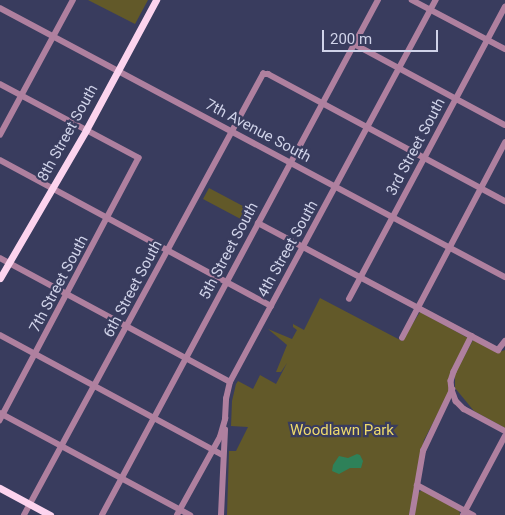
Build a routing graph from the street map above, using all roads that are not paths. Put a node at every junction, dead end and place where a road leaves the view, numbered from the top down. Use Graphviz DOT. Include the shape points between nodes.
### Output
graph roads {
  1 [pos="73,0"];
  2 [pos="156,0"];
  3 [pos="378,0"];
  4 [pos="412,0"];
  5 [pos="436,0"];
  6 [pos="505,7"];
  7 [pos="0,8"];
  8 [pos="431,10"];
  9 [pos="54,37"];
  10 [pos="487,40"];
  11 [pos="354,44"];
  12 [pos="505,49"];
  13 [pos="399,68"];
  14 [pos="118,71"];
  15 [pos="0,84"];
  16 [pos="21,96"];
  17 [pos="456,99"];
  18 [pos="322,103"];
  19 [pos="505,125"];
  20 [pos="368,128"];
  21 [pos="86,130"];
  22 [pos="232,131"];
  23 [pos="0,135"];
  24 [pos="505,143"];
  25 [pos="424,158"];
  26 [pos="0,160"];
  27 [pos="290,162"];
  28 [pos="336,186"];
  29 [pos="481,188"];
  30 [pos="53,189"];
  31 [pos="505,201"];
  32 [pos="392,217"];
  33 [pos="108,219"];
  34 [pos="258,222"];
  35 [pos="304,247"];
  36 [pos="450,248"];
  37 [pos="168,250"];
  38 [pos="0,258"];
  39 [pos="9,263"];
  40 [pos="361,277"];
  41 [pos="505,277"];
  42 [pos="0,278"];
  43 [pos="226,281"];
  44 [pos="68,295"];
  45 [pos="349,299"];
  46 [pos="271,306"];
  47 [pos="418,307"];
  48 [pos="127,326"];
  49 [pos="0,336"];
  50 [pos="472,336"];
  51 [pos="402,338"];
  52 [pos="505,341"];
  53 [pos="36,355"];
  54 [pos="186,358"];
  55 [pos="230,382"];
  56 [pos="95,386"];
  57 [pos="452,390"];
  58 [pos="1,416"];
  59 [pos="153,418"];
  60 [pos="225,419"];
  61 [pos="505,431"];
  62 [pos="505,436"];
  63 [pos="62,445"];
  64 [pos="213,450"];
  65 [pos="223,456"];
  66 [pos="122,477"];
  67 [pos="417,485"];
  68 [pos="0,488"];
  69 [pos="30,504"];
  70 [pos="178,512"];
  71 [pos="464,513"];
  72 [pos="24,515"];
  73 [pos="50,515"];
  74 [pos="102,515"];
  75 [pos="190,515"];
  76 [pos="221,515"];
  77 [pos="412,515"];
  78 [pos="473,515"];
  1 -- 9 [label="street"];
  2 -- 14 [label="main road, 8th Street South"];
  3 -- 11 [label="street, 5th Street South"];
  4 -- 8 [label="street"];
  5 -- 8 [label="street, 4th Street South"];
  6 -- 10 [label="street, 3rd Street South"];
  7 -- 9 [label="street, 7th Avenue South"];
  8 -- 10 [label="street"];
  8 -- 13 [label="street, 4th Street South"];
  9 -- 14 [label="street, 7th Avenue South"];
  9 -- 16 [label="street"];
  10 -- 12 [label="street"];
  10 -- 17 [label="street, 3rd Street South"];
  11 -- 13 [label="street"];
  11 -- 18 [label="street, 5th Street South"];
  13 -- 17 [label="street"];
  13 -- 20 [label="street, 4th Street South"];
  14 -- 21 [label="main road, 8th Street South"];
  14 -- 22 [label="street, 7th Avenue South"];
  15 -- 16 [label="street"];
  16 -- 21 [label="street"];
  16 -- 23 [label="street"];
  17 -- 19 [label="street"];
  17 -- 25 [label="street, 3rd Street South"];
  18 -- 20 [label="street"];
  18 -- 22 [label="street, 6th Street South" via="263,74"];
  18 -- 27 [label="street, 5th Street South"];
  20 -- 25 [label="street"];
  20 -- 28 [label="street, 4th Street South"];
  21 -- 30 [label="main road, 8th Street South"];
  21 -- 33 [label="street, 7th Street South" via="139,158"];
  22 -- 27 [label="street, 7th Avenue South"];
  22 -- 37 [label="street, 6th Street South"];
  24 -- 29 [label="street"];
  25 -- 29 [label="street"];
  25 -- 32 [label="street, 3rd Street South"];
  26 -- 30 [label="street"];
  27 -- 28 [label="street, 7th Avenue South"];
  27 -- 34 [label="street, 5th Street South"];
  28 -- 32 [label="street, 7th Avenue South"];
  28 -- 35 [label="street, 4th Street South"];
  29 -- 31 [label="street"];
  29 -- 36 [label="street"];
  30 -- 33 [label="street"];
  30 -- 39 [label="main road, 8th Street South"];
  32 -- 36 [label="street, 7th Avenue South"];
  32 -- 40 [label="street, 3rd Street South"];
  33 -- 37 [label="street"];
  33 -- 44 [label="street, 7th Street South"];
  34 -- 35 [label="street"];
  34 -- 43 [label="street, 5th Street South"];
  35 -- 40 [label="street"];
  35 -- 46 [label="street, 4th Street South"];
  36 -- 41 [label="street, 7th Avenue South"];
  36 -- 47 [label="street"];
  37 -- 43 [label="street"];
  37 -- 48 [label="street, 6th Street South"];
  38 -- 39 [label="street"];
  39 -- 42 [label="main road, 8th Street South"];
  39 -- 44 [label="street"];
  40 -- 45 [label="street, 3rd Street South"];
  40 -- 47 [label="street"];
  43 -- 46 [label="street"];
  43 -- 54 [label="street, 5th Street South"];
  44 -- 48 [label="street"];
  44 -- 53 [label="street, 7th Street South"];
  46 -- 55 [label="street, 4th Street South"];
  47 -- 50 [label="street"];
  47 -- 51 [label="street"];
  48 -- 54 [label="street"];
  48 -- 56 [label="street, 6th Street South"];
  49 -- 53 [label="street"];
  50 -- 52 [label="street" via="499,350"];
  50 -- 57 [label="street" via="454,372"];
  53 -- 56 [label="street"];
  53 -- 58 [label="street, 7th Street South"];
  54 -- 55 [label="street"];
  54 -- 59 [label="street, 5th Street South"];
  55 -- 60 [label="street, 4th Street South"];
  56 -- 59 [label="street"];
  56 -- 63 [label="street, 6th Street South"];
  57 -- 61 [label="street" via="464,409"];
  57 -- 67 [label="street" via="428,438"];
  58 -- 63 [label="street"];
  59 -- 64 [label="street"];
  59 -- 66 [label="street, 5th Street South"];
  60 -- 64 [label="street, 4th Street South"];
  60 -- 65 [label="street"];
  62 -- 71 [label="street"];
  63 -- 66 [label="street"];
  63 -- 69 [label="street, 6th Street South"];
  64 -- 65 [label="street"];
  64 -- 70 [label="street, 4th Street South"];
  65 -- 76 [label="street"];
  66 -- 70 [label="street"];
  66 -- 74 [label="street, 5th Street South"];
  67 -- 71 [label="street"];
  67 -- 77 [label="street"];
  68 -- 69 [label="main road"];
  69 -- 72 [label="street, 6th Street South"];
  69 -- 73 [label="main road"];
  70 -- 75 [label="street"];
  71 -- 78 [label="street"];
}
